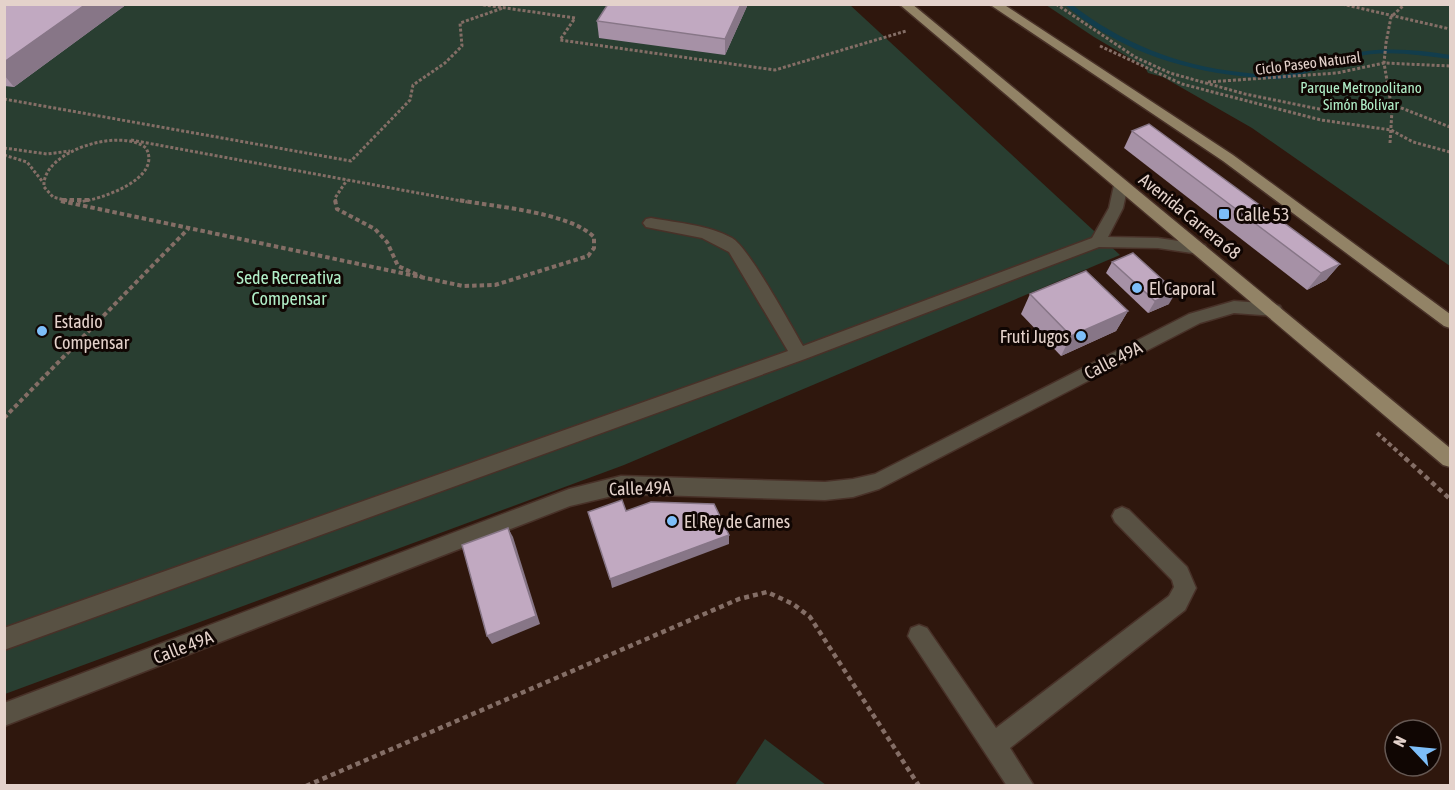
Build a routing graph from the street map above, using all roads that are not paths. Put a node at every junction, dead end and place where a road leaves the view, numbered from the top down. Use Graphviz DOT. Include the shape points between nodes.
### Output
graph roads {
  1 [pos="904,4"];
  2 [pos="994,4"];
  3 [pos="1121,185"];
  4 [pos="651,223"];
  5 [pos="1098,242"];
  6 [pos="1199,249"];
  7 [pos="1274,310"];
  8 [pos="1450,322"];
  9 [pos="799,354"];
  10 [pos="1450,459"];
  11 [pos="1122,516"];
  12 [pos="919,636"];
  13 [pos="4,639"];
  14 [pos="4,715"];
  15 [pos="994,745"];
  16 [pos="1022,786"];
  1 -- 3 [label="main road, Avenida Carrera 68"];
  2 -- 8 [label="main road" via="1228,158"];
  3 -- 5 [label="street" via="1116,208"];
  3 -- 6 [label="main road, Avenida Carrera 68"];
  4 -- 9 [label="street" via="714,236 735,248"];
  5 -- 6 [label="street" via="1158,243"];
  5 -- 9 [label="street"];
  6 -- 7 [label="main road, Avenida Carrera 68"];
  7 -- 10 [label="main road, Avenida Carrera 68"];
  7 -- 14 [label="street, Calle 49A" via="1234,307 1195,318 879,481 825,491 621,485 596,490"];
  9 -- 13 [label="street"];
  11 -- 15 [label="street" via="1180,574 1185,588 1177,603"];
  12 -- 15 [label="street"];
  15 -- 16 [label="street"];
}
